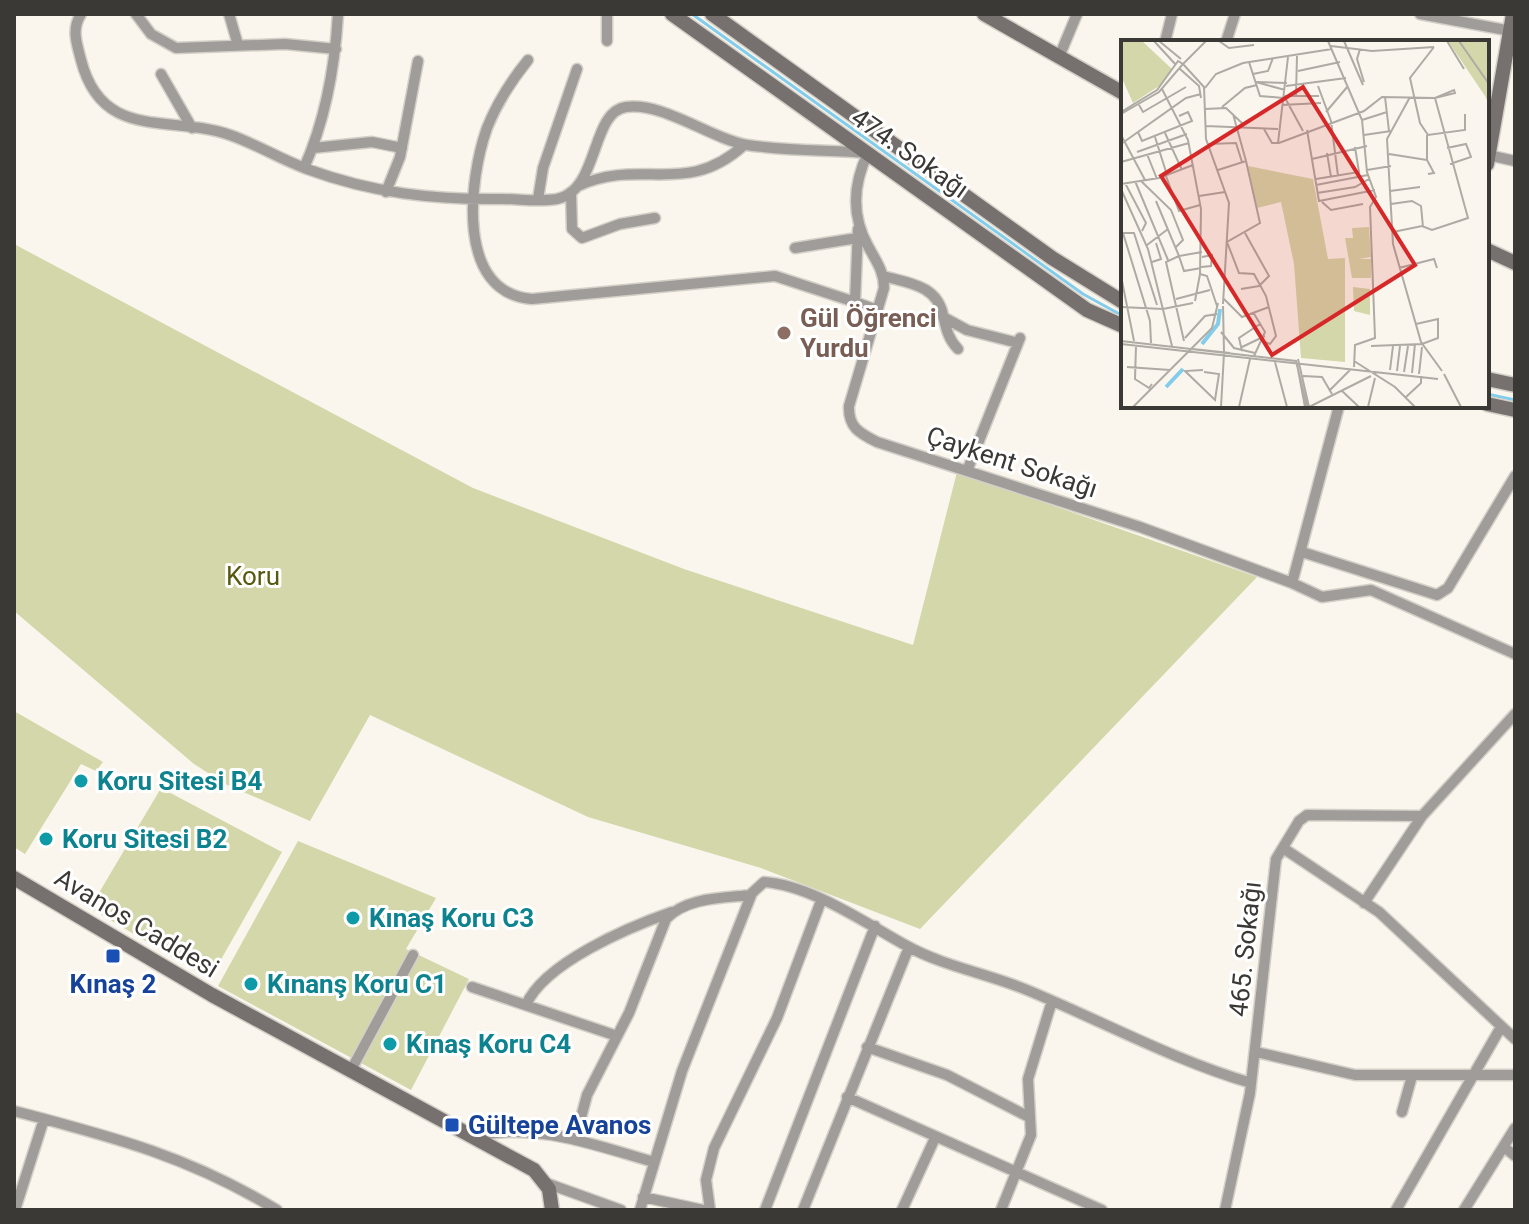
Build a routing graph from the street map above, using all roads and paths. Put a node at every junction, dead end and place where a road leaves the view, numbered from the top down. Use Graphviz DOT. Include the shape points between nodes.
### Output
graph roads {
  1 [pos="81,14"];
  2 [pos="136,14"];
  3 [pos="148,14"];
  4 [pos="229,14"];
  5 [pos="338,14"];
  6 [pos="607,14"];
  7 [pos="672,14"];
  8 [pos="712,14"];
  9 [pos="1077,14"];
  10 [pos="1172,14"];
  11 [pos="1235,14"];
  12 [pos="1420,14"];
  13 [pos="1513,14"];
  14 [pos="987,15"];
  15 [pos="144,27"];
  16 [pos="1166,40"];
  17 [pos="1227,40"];
  18 [pos="607,41"];
  19 [pos="1511,41"];
  20 [pos="238,45"];
  21 [pos="336,49"];
  22 [pos="1059,57"];
  23 [pos="528,60"];
  24 [pos="418,61"];
  25 [pos="577,69"];
  26 [pos="161,74"];
  27 [pos="1121,92"];
  28 [pos="192,128"];
  29 [pos="744,145"];
  30 [pos="313,148"];
  31 [pos="402,148"];
  32 [pos="868,153"];
  33 [pos="1489,154"];
  34 [pos="1489,159"];
  35 [pos="1515,161"];
  36 [pos="304,168"];
  37 [pos="575,189"];
  38 [pos="386,192"];
  39 [pos="538,199"];
  40 [pos="473,200"];
  41 [pos="655,218"];
  42 [pos="858,223"];
  43 [pos="857,238"];
  44 [pos="795,248"];
  45 [pos="1489,251"];
  46 [pos="1515,263"];
  47 [pos="883,276"];
  48 [pos="1121,301"];
  49 [pos="855,302"];
  50 [pos="877,310"];
  51 [pos="943,317"];
  52 [pos="1121,325"];
  53 [pos="958,349"];
  54 [pos="1489,379"];
  55 [pos="1515,385"];
  56 [pos="1489,404"];
  57 [pos="1338,408"];
  58 [pos="1515,410"];
  59 [pos="967,471"];
  60 [pos="1515,476"];
  61 [pos="1302,552"];
  62 [pos="1292,583"];
  63 [pos="1515,654"];
  64 [pos="1515,714"];
  65 [pos="1422,816"];
  66 [pos="1283,848"];
  67 [pos="14,878"];
  68 [pos="751,895"];
  69 [pos="821,901"];
  70 [pos="1364,903"];
  71 [pos="674,911"];
  72 [pos="875,926"];
  73 [pos="909,947"];
  74 [pos="413,955"];
  75 [pos="472,987"];
  76 [pos="1052,1001"];
  77 [pos="526,1005"];
  78 [pos="1501,1027"];
  79 [pos="617,1036"];
  80 [pos="1515,1039"];
  81 [pos="867,1047"];
  82 [pos="1256,1052"];
  83 [pos="350,1072"];
  84 [pos="1515,1075"];
  85 [pos="1412,1076"];
  86 [pos="1471,1078"];
  87 [pos="1251,1083"];
  88 [pos="847,1097"];
  89 [pos="14,1111"];
  90 [pos="1402,1112"];
  91 [pos="1029,1117"];
  92 [pos="44,1119"];
  93 [pos="1515,1128"];
  94 [pos="474,1137"];
  95 [pos="935,1138"];
  96 [pos="575,1140"];
  97 [pos="1504,1147"];
  98 [pos="1515,1156"];
  99 [pos="654,1162"];
  100 [pos="1017,1171"];
  101 [pos="546,1183"];
  102 [pos="643,1197"];
  103 [pos="15,1210"];
  104 [pos="277,1210"];
  105 [pos="552,1210"];
  106 [pos="621,1210"];
  107 [pos="640,1210"];
  108 [pos="703,1210"];
  109 [pos="710,1210"];
  110 [pos="765,1210"];
  111 [pos="803,1210"];
  112 [pos="902,1210"];
  113 [pos="1001,1210"];
  114 [pos="1102,1210"];
  115 [pos="1225,1210"];
  116 [pos="1396,1210"];
  117 [pos="1464,1210"];
  1 -- 28 [label="street" via="75,38 95,95 139,122"];
  2 -- 15 [label="street"];
  3 -- 15 [label="street"];
  4 -- 20 [label="street"];
  5 -- 21 [label="street"];
  6 -- 18 [label="street"];
  7 -- 32 [label="street, 474. Sokağı"];
  8 -- 48 [label="street, 474. Sokağı" via="1052,258"];
  9 -- 22 [label="street"];
  10 -- 16 [label="street"];
  11 -- 17 [label="street"];
  12 -- 19 [label="street"];
  13 -- 19 [label="street"];
  14 -- 22 [label="street"];
  15 -- 20 [label="street" via="176,48"];
  19 -- 33 [label="street"];
  20 -- 21 [label="street"];
  21 -- 30 [label="street"];
  22 -- 27 [label="street"];
  23 -- 40 [label="street" via="488,127"];
  24 -- 31 [label="street"];
  25 -- 39 [label="street" via="543,168"];
  26 -- 28 [label="street"];
  28 -- 36 [label="street" via="232,136"];
  29 -- 32 [label="street"];
  29 -- 37 [label="street" via="696,173 621,173"];
  29 -- 37 [label="street" via="651,111 625,107 609,117"];
  30 -- 31 [label="street" via="372,142"];
  30 -- 36 [label="street"];
  31 -- 38 [label="street"];
  32 -- 42 [label="street" via="857,184"];
  32 -- 52 [label="street, 474. Sokağı" via="1087,310"];
  34 -- 35 [label="street"];
  36 -- 38 [label="street"];
  37 -- 39 [label="street" via="557,199"];
  37 -- 41 [label="street" via="572,229 579,237"];
  38 -- 40 [label="street"];
  39 -- 40 [label="street"];
  40 -- 49 [label="street" via="482,265 495,284 519,297 775,276"];
  42 -- 43 [label="street"];
  42 -- 47 [label="street"];
  43 -- 44 [label="street"];
  43 -- 49 [label="street"];
  45 -- 46 [label="street"];
  47 -- 50 [label="street, Çaykent Sokağı"];
  47 -- 51 [label="street" via="926,288 938,300"];
  49 -- 50 [label="street"];
  50 -- 59 [label="street, Çaykent Sokağı" via="849,406 852,425 877,442"];
  51 -- 53 [label="street"];
  51 -- 59 [label="street" via="967,330 1019,340"];
  54 -- 55 [label="street"];
  56 -- 58 [label="street"];
  57 -- 61 [label="street"];
  59 -- 62 [label="street, Çaykent Sokağı"];
  60 -- 61 [label="street" via="1448,588 1437,595"];
  61 -- 62 [label="street"];
  62 -- 63 [label="street, Çaykent Sokağı" via="1322,597 1371,590"];
  64 -- 65 [label="street"];
  65 -- 66 [label="street, 465. Sokağı" via="1307,815"];
  65 -- 70 [label="street"];
  66 -- 70 [label="street"];
  66 -- 82 [label="street, 465. Sokağı" via="1276,859"];
  67 -- 83 [label="street, Avanos Caddesi"];
  68 -- 69 [label="street" via="768,882"];
  68 -- 71 [label="street" via="700,901"];
  68 -- 99 [label="street" via="686,1060"];
  69 -- 72 [label="street"];
  69 -- 109 [label="street" via="777,1018 710,1158"];
  70 -- 78 [label="street" via="1407,936"];
  71 -- 77 [label="street" via="553,971"];
  71 -- 79 [label="street" via="663,924"];
  72 -- 73 [label="street"];
  72 -- 110 [label="street"];
  73 -- 76 [label="street"];
  73 -- 81 [label="street"];
  74 -- 83 [label="street"];
  75 -- 77 [label="street"];
  76 -- 87 [label="street" via="1178,1058"];
  76 -- 91 [label="street" via="1028,1079"];
  77 -- 79 [label="street"];
  78 -- 80 [label="street"];
  78 -- 86 [label="street"];
  79 -- 96 [label="street" via="587,1095"];
  81 -- 88 [label="street"];
  81 -- 91 [label="street" via="947,1075"];
  82 -- 85 [label="street" via="1355,1075"];
  82 -- 87 [label="street, 465. Sokağı"];
  83 -- 94 [label="street, Avanos Caddesi"];
  84 -- 86 [label="street"];
  85 -- 86 [label="street"];
  85 -- 90 [label="street"];
  86 -- 116 [label="street"];
  87 -- 115 [label="street, 465. Sokağı"];
  88 -- 95 [label="street"];
  88 -- 111 [label="street"];
  89 -- 92 [label="street"];
  91 -- 100 [label="street" via="1031,1135"];
  92 -- 103 [label="street"];
  92 -- 104 [label="street" via="188,1162"];
  93 -- 97 [label="street"];
  94 -- 96 [label="street" via="515,1130"];
  94 -- 101 [label="street, Avanos Caddesi" via="534,1170"];
  95 -- 100 [label="street"];
  95 -- 112 [label="street"];
  96 -- 99 [label="street"];
  97 -- 98 [label="street"];
  97 -- 117 [label="street"];
  99 -- 102 [label="street"];
  100 -- 113 [label="street"];
  100 -- 114 [label="street"];
  101 -- 105 [label="street"];
  101 -- 106 [label="street"];
  102 -- 107 [label="street"];
  102 -- 108 [label="street"];
}
